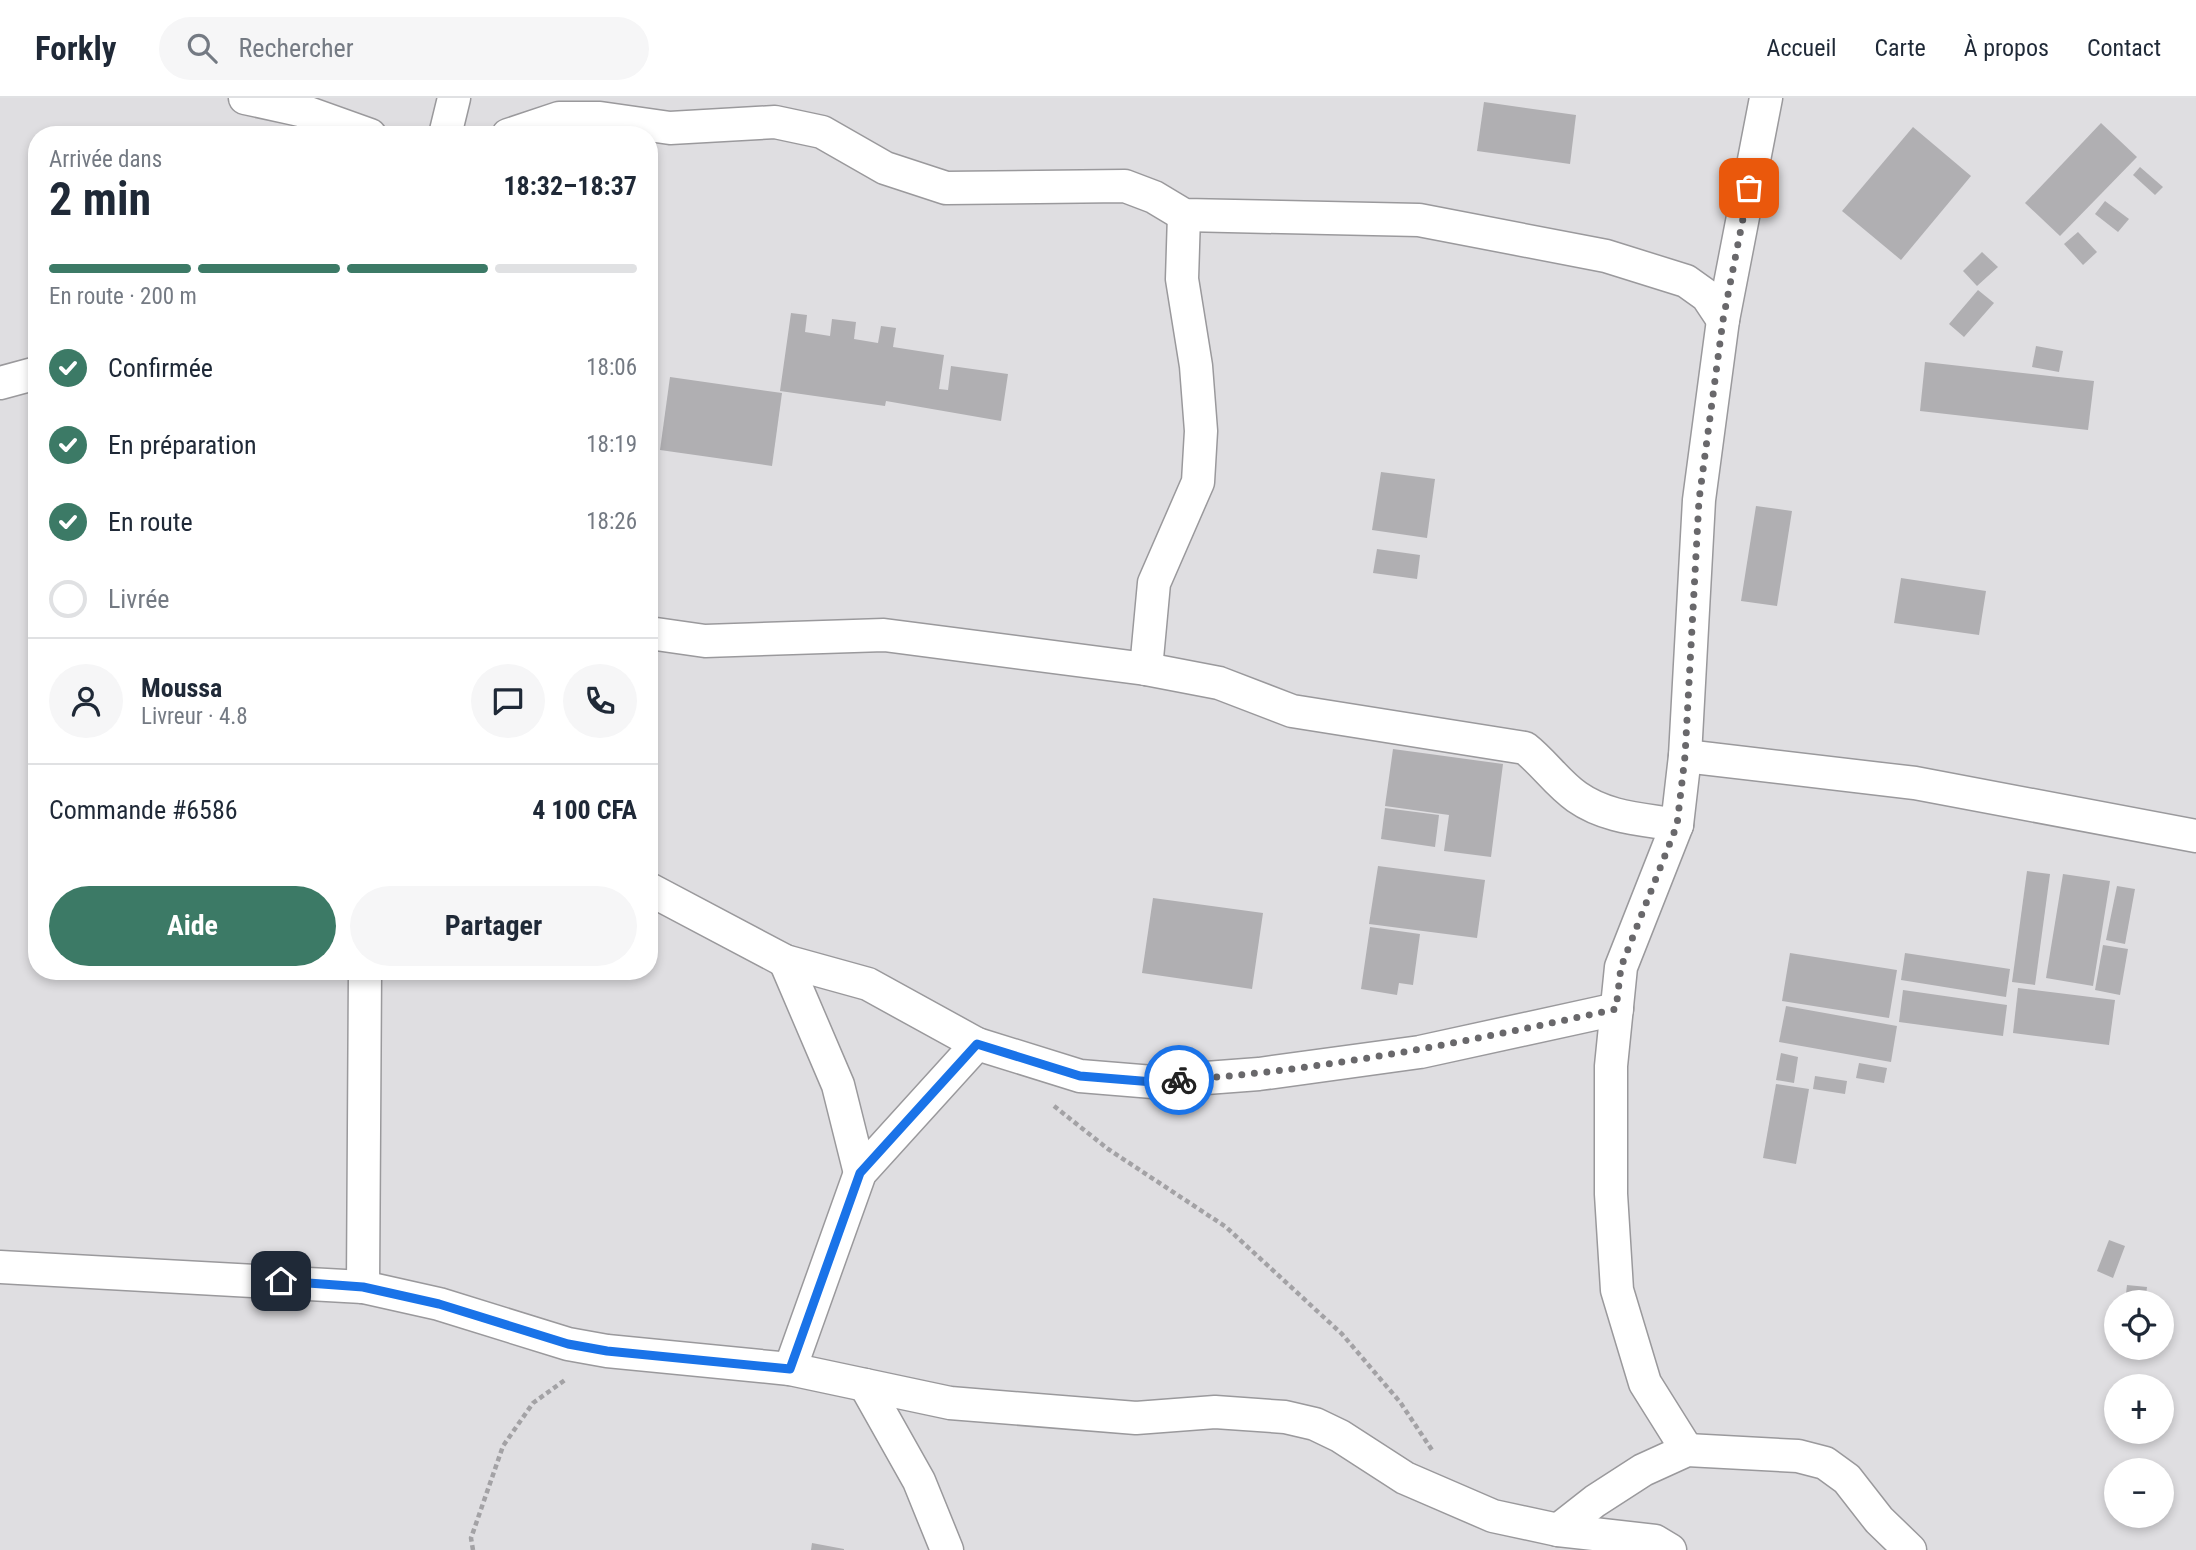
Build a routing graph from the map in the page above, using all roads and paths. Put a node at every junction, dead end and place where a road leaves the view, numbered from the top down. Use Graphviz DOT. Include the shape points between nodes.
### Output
graph roads {
  1 [pos="245,98"];
  2 [pos="454,98"];
  3 [pos="1766,98"];
  4 [pos="345,126"];
  5 [pos="447,126"];
  6 [pos="535,126"];
  7 [pos="656,126"];
  8 [pos="658,126"];
  9 [pos="1184,215"];
  10 [pos="1723,320"];
  11 [pos="28,375"];
  12 [pos="0,383"];
  13 [pos="658,633"];
  14 [pos="1146,669"];
  15 [pos="1685,756"];
  16 [pos="1677,825"];
  17 [pos="2196,836"];
  18 [pos="658,894"];
  19 [pos="785,961"];
  20 [pos="365,980"];
  21 [pos="1616,1009"];
  22 [pos="977,1044"];
  23 [pos="1053,1105"];
  24 [pos="860,1173"];
  25 [pos="0,1267"];
  26 [pos="363,1287"];
  27 [pos="607,1351"];
  28 [pos="790,1369"];
  29 [pos="865,1385"];
  30 [pos="1687,1450"];
  31 [pos="1438,1459"];
  32 [pos="1558,1530"];
  33 [pos="473,1550"];
  34 [pos="947,1550"];
  35 [pos="1670,1550"];
  36 [pos="1910,1550"];
  1 -- 4 [label="street"];
  2 -- 5 [label="street"];
  3 -- 10 [label="street"];
  6 -- 7 [label="street" via="559,118 600,118"];
  8 -- 9 [label="street" via="775,122 822,132 885,168 946,188 1125,186"];
  9 -- 10 [label="street" via="1419,220 1606,257 1686,281 1707,296"];
  9 -- 14 [label="street" via="1182,279 1196,366 1198,482 1154,583"];
  10 -- 15 [label="street" via="1694,549"];
  11 -- 12 [label="street"];
  13 -- 14 [label="street" via="705,641 884,635"];
  14 -- 16 [label="street" via="1219,684 1292,710 1525,748 1576,796 1608,814"];
  15 -- 16 [label="street"];
  15 -- 17 [label="street" via="1914,783"];
  16 -- 21 [label="street" via="1621,967"];
  18 -- 19 [label="street"];
  19 -- 22 [label="street" via="868,984"];
  19 -- 24 [label="street" via="838,1086"];
  20 -- 26 [label="street"];
  21 -- 22 [label="street" via="1420,1052 1259,1074 1153,1082 1080,1076"];
  21 -- 30 [label="street" via="1611,1194 1618,1290 1645,1383"];
  22 -- 24 [label="street"];
  23 -- 31 [label="path" via="1246,1245 1342,1334 1400,1402"];
  24 -- 28 [label="street"];
  25 -- 26 [label="street"];
  26 -- 27 [label="street"];
  27 -- 28 [label="street"];
  27 -- 33 [label="path" via="533,1403 503,1446 471,1538"];
  28 -- 29 [label="street"];
  29 -- 32 [label="street" via="950,1404 1161,1418 1238,1412 1285,1417 1328,1430 1405,1478 1493,1516"];
  29 -- 34 [label="street" via="919,1481"];
  30 -- 32 [label="street" via="1643,1469"];
  30 -- 36 [label="street" via="1798,1456 1825,1463 1847,1479"];
  32 -- 35 [label="street" via="1654,1541"];
}
